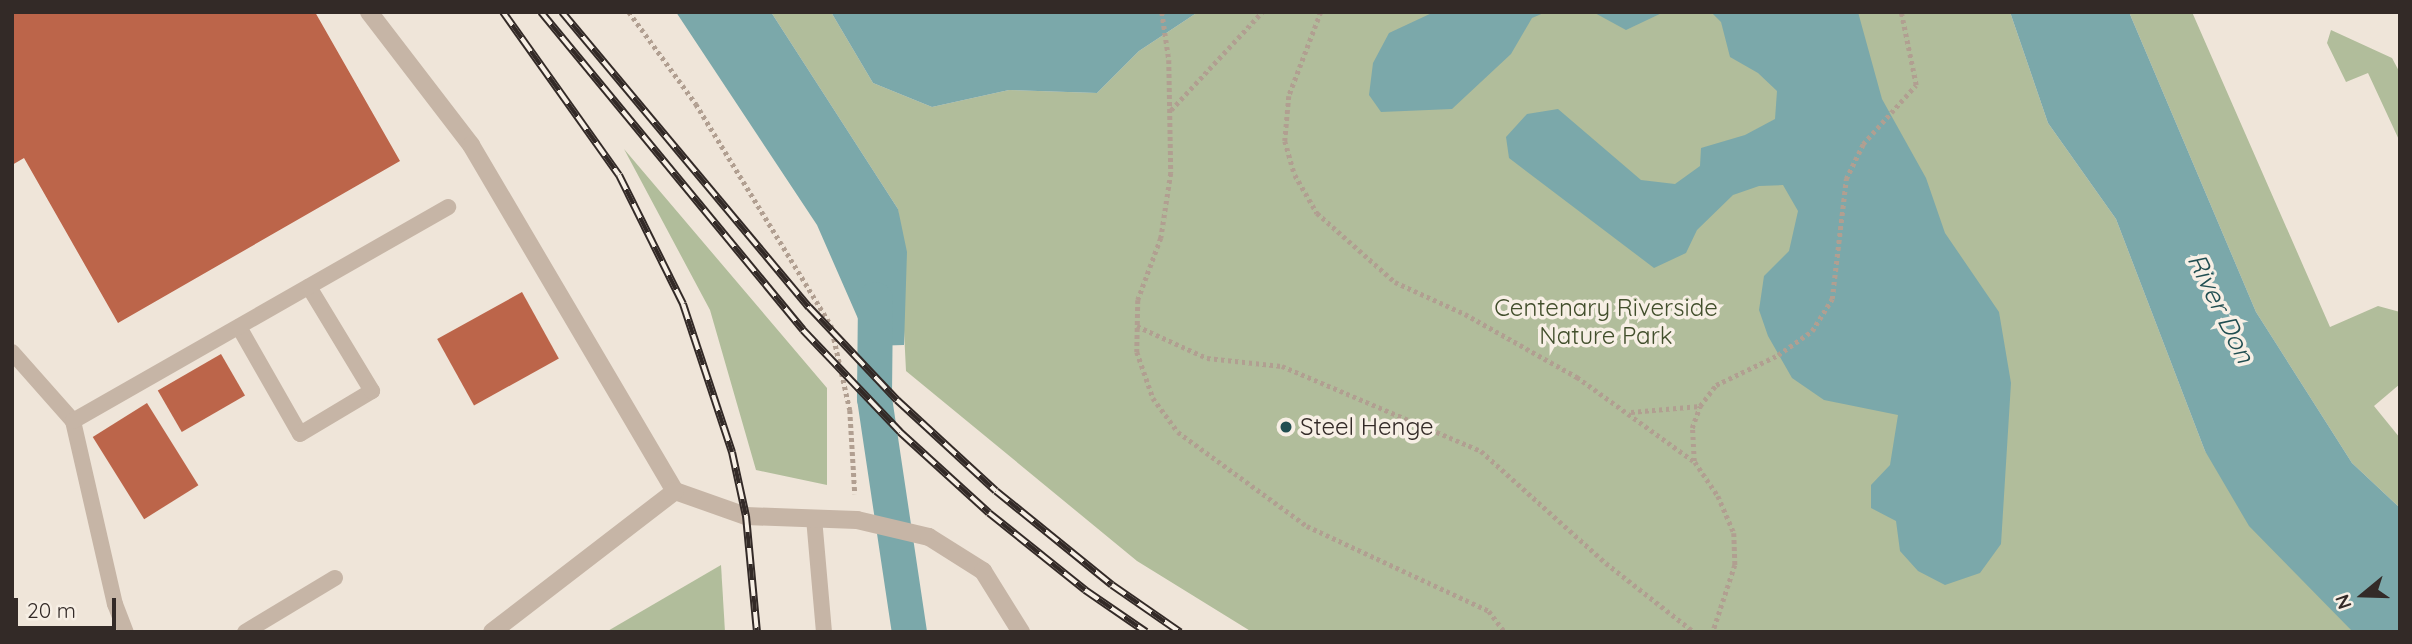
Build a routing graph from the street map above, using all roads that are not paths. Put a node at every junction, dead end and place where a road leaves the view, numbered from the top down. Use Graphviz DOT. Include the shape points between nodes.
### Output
graph roads {
  1 [pos="369,12"];
  2 [pos="448,207"];
  3 [pos="309,287"];
  4 [pos="239,327"];
  5 [pos="12,352"];
  6 [pos="74,421"];
  7 [pos="675,491"];
  8 [pos="814,518"];
  9 [pos="335,578"];
  10 [pos="126,632"];
  11 [pos="245,632"];
  12 [pos="492,632"];
  13 [pos="824,632"];
  14 [pos="1021,632"];
  1 -- 7 [label="street" via="471,145"];
  2 -- 3 [label="lane"];
  3 -- 4 [label="lane"];
  3 -- 4 [label="lane" via="372,391 300,434"];
  4 -- 6 [label="lane"];
  5 -- 6 [label="lane"];
  6 -- 10 [label="lane" via="115,604"];
  7 -- 8 [label="street" via="746,516"];
  7 -- 12 [label="street"];
  8 -- 13 [label="lane"];
  8 -- 14 [label="street" via="864,521 929,537 983,571"];
  9 -- 11 [label="lane"];
}
